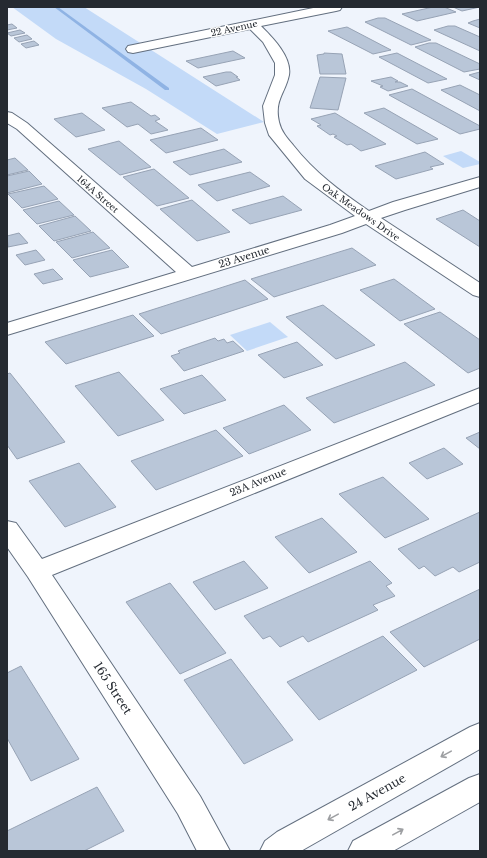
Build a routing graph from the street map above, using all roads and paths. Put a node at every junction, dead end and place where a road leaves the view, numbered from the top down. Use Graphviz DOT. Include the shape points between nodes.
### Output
graph roads {
  1 [pos="336,7"];
  2 [pos="252,24"];
  3 [pos="133,49"];
  4 [pos="7,116"];
  5 [pos="480,182"];
  6 [pos="368,218"];
  7 [pos="189,274"];
  8 [pos="480,291"];
  9 [pos="7,329"];
  10 [pos="480,394"];
  11 [pos="7,529"];
  12 [pos="37,571"];
  13 [pos="480,734"];
  14 [pos="480,787"];
  15 [pos="214,851"];
  16 [pos="276,851"];
  17 [pos="364,851"];
  1 -- 2 [label="street, 22 Avenue"];
  2 -- 3 [label="street, 22 Avenue"];
  2 -- 6 [label="street, Oak Meadows Drive" via="268,40 282,63 282,76 270,106 272,123 277,135 311,176"];
  4 -- 7 [label="street, 164A Street" via="22,126"];
  5 -- 6 [label="street, 23 Avenue"];
  6 -- 7 [label="street, 23 Avenue"];
  6 -- 8 [label="street, Oak Meadows Drive"];
  7 -- 9 [label="street, 23 Avenue"];
  10 -- 12 [label="street, 23A Avenue"];
  11 -- 12 [label="street, 165 Street"];
  12 -- 15 [label="street, 165 Street" via="189,805"];
  13 -- 16 [label="street, 24 Avenue, one-way"];
  17 -- 14 [label="street, one-way"];
}
